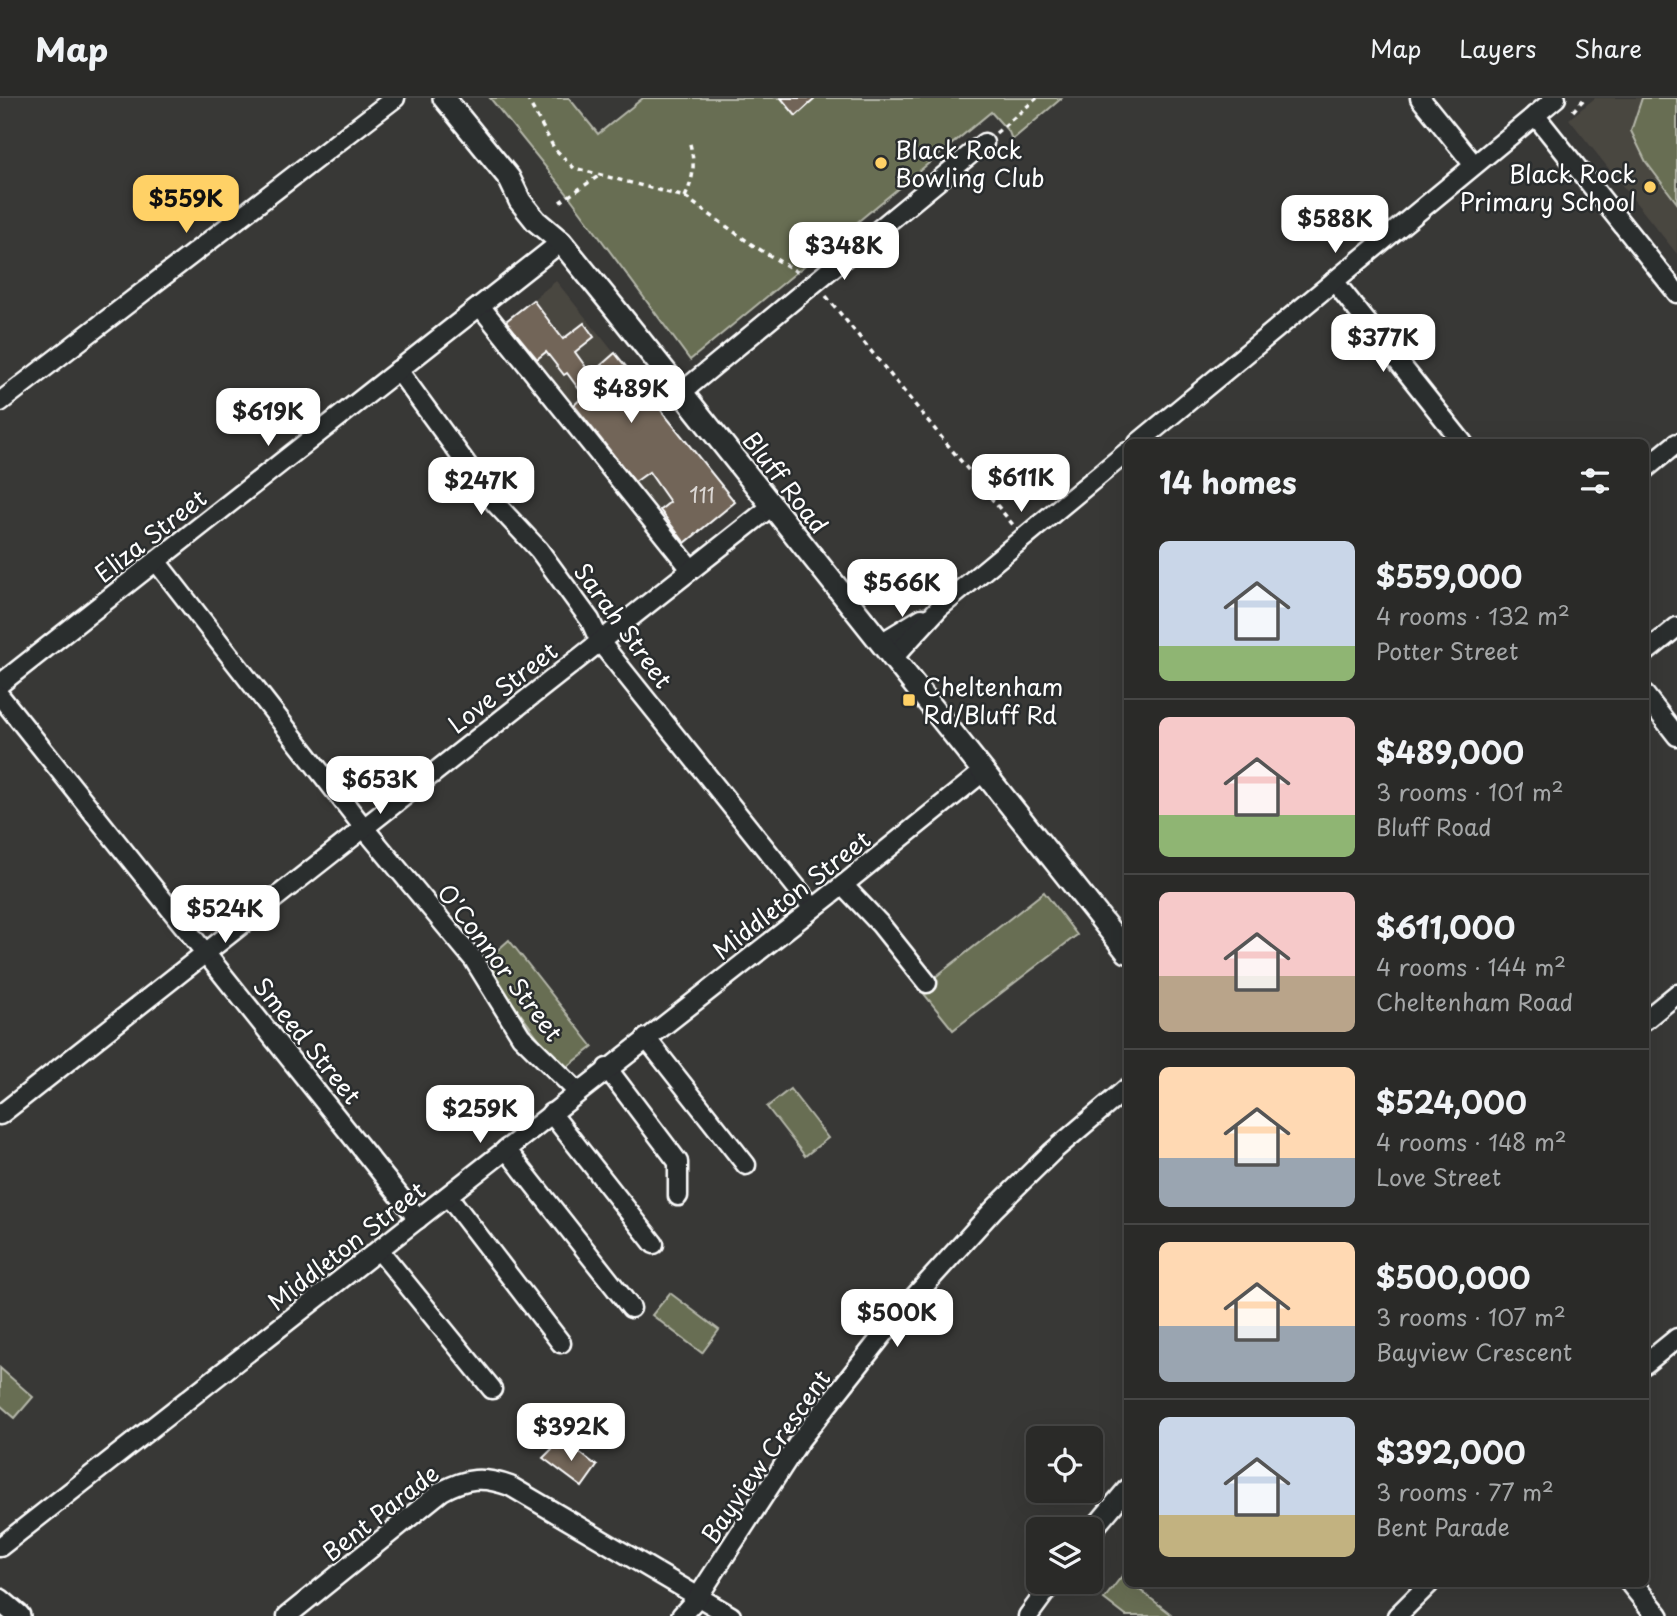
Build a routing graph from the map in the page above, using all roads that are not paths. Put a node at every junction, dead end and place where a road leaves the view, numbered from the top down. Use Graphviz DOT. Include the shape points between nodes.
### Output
graph roads {
  1 [pos="395,98"];
  2 [pos="444,98"];
  3 [pos="1420,98"];
  4 [pos="1556,98"];
  5 [pos="1535,115"];
  6 [pos="984,143"];
  7 [pos="1474,165"];
  8 [pos="561,242"];
  9 [pos="1334,281"];
  10 [pos="1677,293"];
  11 [pos="480,306"];
  12 [pos="398,370"];
  13 [pos="682,392"];
  14 [pos="0,402"];
  15 [pos="1143,439"];
  16 [pos="1460,439"];
  17 [pos="1677,443"];
  18 [pos="1124,454"];
  19 [pos="1649,466"];
  20 [pos="772,506"];
  21 [pos="156,561"];
  22 [pos="691,569"];
  23 [pos="1677,626"];
  24 [pos="600,642"];
  25 [pos="1649,650"];
  26 [pos="887,651"];
  27 [pos="0,684"];
  28 [pos="0,696"];
  29 [pos="1649,700"];
  30 [pos="1677,736"];
  31 [pos="984,771"];
  32 [pos="364,828"];
  33 [pos="843,885"];
  34 [pos="813,908"];
  35 [pos="1124,948"];
  36 [pos="206,953"];
  37 [pos="927,983"];
  38 [pos="1677,994"];
  39 [pos="1649,1017"];
  40 [pos="646,1038"];
  41 [pos="607,1068"];
  42 [pos="1124,1091"];
  43 [pos="578,1092"];
  44 [pos="551,1113"];
  45 [pos="0,1115"];
  46 [pos="506,1149"];
  47 [pos="746,1165"];
  48 [pos="448,1196"];
  49 [pos="678,1196"];
  50 [pos="418,1219"];
  51 [pos="654,1244"];
  52 [pos="379,1250"];
  53 [pos="632,1308"];
  54 [pos="1677,1338"];
  55 [pos="561,1343"];
  56 [pos="1649,1361"];
  57 [pos="492,1389"];
  58 [pos="1124,1493"];
  59 [pos="1103,1518"];
  60 [pos="0,1547"];
  61 [pos="1426,1587"];
  62 [pos="1634,1587"];
  63 [pos="1044,1594"];
  64 [pos="698,1597"];
  65 [pos="0,1600"];
  66 [pos="19,1616"];
  67 [pos="287,1616"];
  68 [pos="681,1616"];
  69 [pos="731,1616"];
  70 [pos="1028,1616"];
  71 [pos="1397,1616"];
  72 [pos="1658,1616"];
  1 -- 14 [label="street"];
  2 -- 8 [label="main road, Bluff Road" via="509,178 530,192"];
  3 -- 7 [label="street"];
  4 -- 5 [label="street"];
  5 -- 7 [label="street"];
  5 -- 10 [label="street"];
  6 -- 13 [label="street"];
  7 -- 9 [label="street"];
  8 -- 11 [label="street, Eliza Street"];
  8 -- 13 [label="main road, Bluff Road"];
  9 -- 15 [label="street"];
  9 -- 16 [label="street"];
  11 -- 12 [label="street, Eliza Street"];
  11 -- 22 [label="street"];
  12 -- 21 [label="street, Eliza Street"];
  12 -- 24 [label="street, Sarah Street" via="495,503 545,557 590,620"];
  13 -- 20 [label="main road, Bluff Road"];
  17 -- 19 [label="street"];
  18 -- 26 [label="street"];
  20 -- 22 [label="street, Love Street"];
  20 -- 26 [label="main road, Bluff Road"];
  21 -- 27 [label="street, Eliza Street"];
  21 -- 32 [label="street, O'Connor Street"];
  22 -- 24 [label="street, Love Street"];
  23 -- 25 [label="street"];
  24 -- 32 [label="street, Love Street"];
  24 -- 34 [label="street, Sarah Street"];
  26 -- 31 [label="main road, Bluff Road"];
  28 -- 36 [label="street, Smeed Street"];
  29 -- 30 [label="street"];
  31 -- 33 [label="street, Middleton Street"];
  31 -- 35 [label="main road, Bluff Road"];
  32 -- 36 [label="street, Love Street"];
  32 -- 43 [label="street, O'Connor Street" via="474,960 521,1036"];
  33 -- 34 [label="street, Middleton Street"];
  33 -- 37 [label="street"];
  34 -- 40 [label="street, Middleton Street"];
  36 -- 45 [label="street, Love Street"];
  36 -- 50 [label="street, Smeed Street"];
  38 -- 39 [label="street"];
  40 -- 41 [label="street, Middleton Street"];
  40 -- 47 [label="street"];
  41 -- 43 [label="street, Middleton Street"];
  41 -- 49 [label="street" via="678,1162"];
  42 -- 64 [label="street, Bayview Crescent" via="994,1209 905,1307 800,1440"];
  43 -- 44 [label="street, Middleton Street"];
  44 -- 46 [label="street, Middleton Street"];
  44 -- 51 [label="street"];
  46 -- 48 [label="street, Middleton Street"];
  46 -- 53 [label="street"];
  48 -- 50 [label="street, Middleton Street"];
  48 -- 55 [label="street"];
  50 -- 52 [label="street, Middleton Street"];
  52 -- 57 [label="street"];
  52 -- 60 [label="street, Middleton Street"];
  54 -- 56 [label="street"];
  58 -- 59 [label="street"];
  61 -- 71 [label="street"];
  62 -- 72 [label="main road"];
  63 -- 70 [label="street"];
  64 -- 67 [label="street, Bent Parade" via="510,1486 475,1478 442,1491"];
  64 -- 68 [label="street, Bayview Crescent"];
  64 -- 69 [label="street, Bent Parade"];
  65 -- 66 [label="main road"];
}
